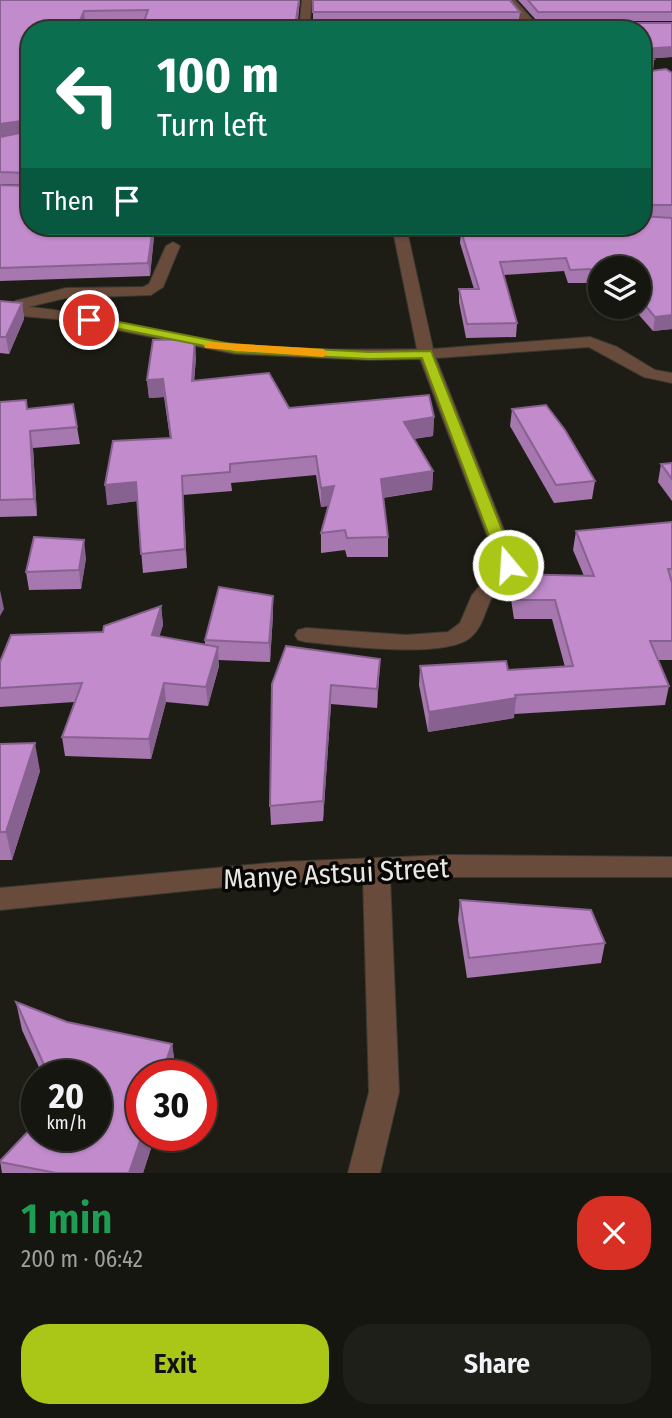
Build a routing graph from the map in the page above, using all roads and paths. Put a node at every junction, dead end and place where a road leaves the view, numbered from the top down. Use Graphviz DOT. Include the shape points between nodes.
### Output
graph roads {
  1 [pos="307,0"];
  2 [pos="510,0"];
  3 [pos="305,21"];
  4 [pos="528,21"];
  5 [pos="401,235"];
  6 [pos="173,246"];
  7 [pos="1,309"];
  8 [pos="426,354"];
  9 [pos="672,378"];
  10 [pos="306,635"];
  11 [pos="376,867"];
  12 [pos="672,867"];
  13 [pos="0,899"];
  14 [pos="364,1173"];
  1 -- 3 [label="street"];
  2 -- 4 [label="street"];
  5 -- 8 [label="street"];
  6 -- 7 [label="street" via="155,287 146,292 66,293"];
  7 -- 8 [label="street" via="66,315 235,349"];
  8 -- 9 [label="street" via="590,342 647,374"];
  8 -- 10 [label="street" via="508,565 487,589 468,628 456,637 435,642"];
  11 -- 12 [label="street, Manye Astsui Street"];
  11 -- 13 [label="street, Manye Astsui Street"];
  11 -- 14 [label="street" via="384,1092"];
}
